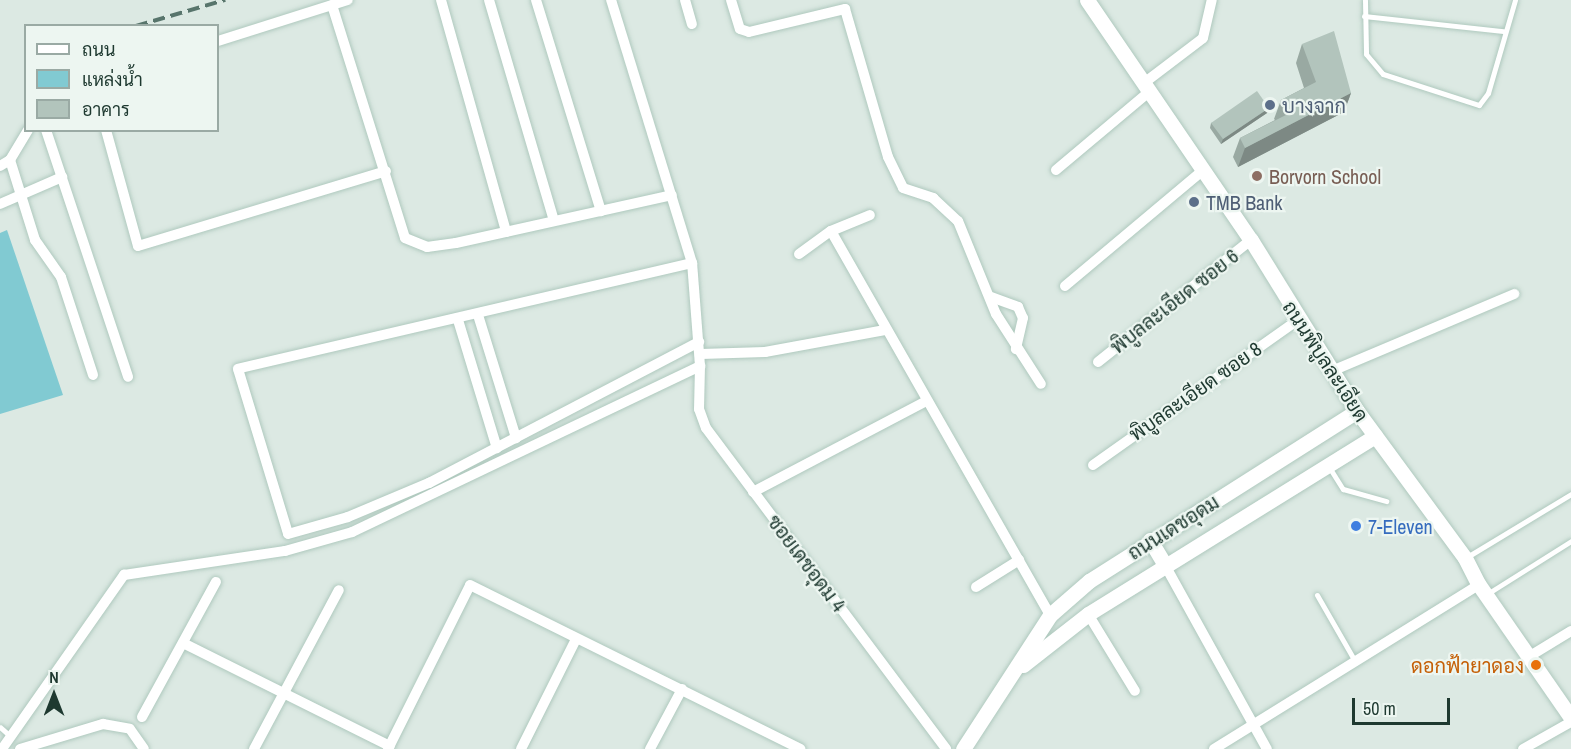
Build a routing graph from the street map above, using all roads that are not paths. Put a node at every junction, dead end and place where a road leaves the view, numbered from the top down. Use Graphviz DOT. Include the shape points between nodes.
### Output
graph roads {
  1 [pos="348,0"];
  2 [pos="441,0"];
  3 [pos="489,0"];
  4 [pos="536,0"];
  5 [pos="611,0"];
  6 [pos="685,0"];
  7 [pos="731,0"];
  8 [pos="1087,0"];
  9 [pos="1212,0"];
  10 [pos="1365,0"];
  11 [pos="1515,0"];
  12 [pos="333,5"];
  13 [pos="1364,16"];
  14 [pos="692,24"];
  15 [pos="1503,31"];
  16 [pos="219,41"];
  17 [pos="1147,87"];
  18 [pos="27,132"];
  19 [pos="47,132"];
  20 [pos="107,132"];
  21 [pos="10,160"];
  22 [pos="0,165"];
  23 [pos="1056,170"];
  24 [pos="1203,170"];
  25 [pos="386,171"];
  26 [pos="62,177"];
  27 [pos="672,195"];
  28 [pos="23,196"];
  29 [pos="0,204"];
  30 [pos="601,211"];
  31 [pos="870,215"];
  32 [pos="554,221"];
  33 [pos="831,231"];
  34 [pos="506,232"];
  35 [pos="1251,240"];
  36 [pos="799,254"];
  37 [pos="692,263"];
  38 [pos="1065,286"];
  39 [pos="1514,294"];
  40 [pos="991,297"];
  41 [pos="478,315"];
  42 [pos="458,320"];
  43 [pos="1298,320"];
  44 [pos="885,330"];
  45 [pos="699,342"];
  46 [pos="1016,349"];
  47 [pos="701,354"];
  48 [pos="1098,362"];
  49 [pos="700,366"];
  50 [pos="1332,371"];
  51 [pos="93,375"];
  52 [pos="128,377"];
  53 [pos="1041,384"];
  54 [pos="926,400"];
  55 [pos="1358,411"];
  56 [pos="1375,436"];
  57 [pos="516,438"];
  58 [pos="497,448"];
  59 [pos="1093,465"];
  60 [pos="1328,465"];
  61 [pos="753,492"];
  62 [pos="1571,494"];
  63 [pos="1386,501"];
  64 [pos="1150,540"];
  65 [pos="1571,541"];
  66 [pos="1466,558"];
  67 [pos="1018,560"];
  68 [pos="1166,567"];
  69 [pos="216,582"];
  70 [pos="976,587"];
  71 [pos="339,590"];
  72 [pos="1482,590"];
  73 [pos="1317,595"];
  74 [pos="1088,614"];
  75 [pos="1050,615"];
  76 [pos="1571,631"];
  77 [pos="576,639"];
  78 [pos="183,643"];
  79 [pos="1530,656"];
  80 [pos="1357,664"];
  81 [pos="1016,671"];
  82 [pos="681,689"];
  83 [pos="1135,691"];
  84 [pos="283,693"];
  85 [pos="142,717"];
  86 [pos="1571,720"];
  87 [pos="1253,726"];
  88 [pos="0,727"];
  89 [pos="12,738"];
  90 [pos="781,744"];
  91 [pos="389,748"];
  92 [pos="2,749"];
  93 [pos="20,749"];
  94 [pos="144,749"];
  95 [pos="254,749"];
  96 [pos="521,749"];
  97 [pos="650,749"];
  98 [pos="801,749"];
  99 [pos="946,749"];
  100 [pos="963,749"];
  101 [pos="1214,749"];
  102 [pos="1267,749"];
  103 [pos="1524,749"];
  1 -- 12 [label="street"];
  2 -- 34 [label="street"];
  3 -- 32 [label="street"];
  4 -- 30 [label="street"];
  5 -- 27 [label="street, ซอยเดชอุดม 4"];
  6 -- 14 [label="street"];
  7 -- 40 [label="street" via="740,29 749,32 845,9 888,157 903,188 933,198 958,220"];
  8 -- 17 [label="main road, ถนนพิบูลละเอียด"];
  9 -- 17 [label="street" via="1203,38"];
  10 -- 13 [label="lane"];
  11 -- 15 [label="lane"];
  12 -- 16 [label="street"];
  12 -- 25 [label="street"];
  13 -- 15 [label="lane"];
  13 -- 15 [label="lane" via="1366,54 1383,74 1470,105 1483,103 1488,93"];
  17 -- 23 [label="street"];
  17 -- 24 [label="main road, ถนนพิบูลละเอียด"];
  18 -- 21 [label="street"];
  19 -- 26 [label="street"];
  20 -- 25 [label="street" via="138,246"];
  21 -- 22 [label="street"];
  21 -- 28 [label="street"];
  24 -- 35 [label="main road, ถนนพิบูลละเอียด"];
  24 -- 38 [label="street"];
  25 -- 34 [label="street" via="405,238 428,247"];
  26 -- 28 [label="street"];
  26 -- 52 [label="street"];
  27 -- 30 [label="street"];
  27 -- 37 [label="street, ซอยเดชอุดม 4"];
  28 -- 29 [label="street"];
  28 -- 51 [label="street" via="35,240 61,277"];
  30 -- 32 [label="street"];
  31 -- 33 [label="street"];
  32 -- 34 [label="street"];
  33 -- 36 [label="street"];
  33 -- 44 [label="street"];
  35 -- 43 [label="main road, ถนนพิบูลละเอียด"];
  35 -- 48 [label="street, พิบูลละเอียด ซอย 6"];
  37 -- 41 [label="street"];
  37 -- 45 [label="street, ซอยเดชอุดม 4"];
  39 -- 50 [label="street"];
  40 -- 46 [label="street"];
  40 -- 46 [label="street" via="1018,307 1023,318"];
  41 -- 42 [label="street"];
  41 -- 57 [label="street"];
  42 -- 58 [label="street"];
  42 -- 58 [label="street" via="238,369 288,534 348,517"];
  43 -- 50 [label="main road, ถนนพิบูลละเอียด"];
  43 -- 59 [label="street, พิบูลละเอียด ซอย 8"];
  44 -- 47 [label="street" via="765,352"];
  44 -- 54 [label="street"];
  45 -- 47 [label="street, ซอยเดชอุดม 4"];
  45 -- 57 [label="street"];
  46 -- 53 [label="street"];
  47 -- 49 [label="street, ซอยเดชอุดม 4"];
  49 -- 61 [label="street, ซอยเดชอุดม 4" via="699,409 706,428"];
  49 -- 89 [label="street" via="352,532 285,551 124,574"];
  50 -- 55 [label="main road, ถนนพิบูลละเอียด"];
  54 -- 61 [label="street"];
  54 -- 67 [label="street"];
  55 -- 56 [label="main road, ถนนพิบูลละเอียด"];
  55 -- 64 [label="main road, ถนนเดชอุดม"];
  56 -- 60 [label="main road, ถนนเดชอุดม"];
  56 -- 66 [label="main road, ถนนพิบูลละเอียด"];
  57 -- 58 [label="street"];
  60 -- 63 [label="lane" via="1342,489"];
  60 -- 68 [label="main road, ถนนเดชอุดม"];
  61 -- 99 [label="street, ซอยเดชอุดม 4"];
  62 -- 66 [label="lane"];
  64 -- 68 [label="main road"];
  64 -- 75 [label="main road, ถนนเดชอุดม"];
  65 -- 72 [label="lane"];
  66 -- 72 [label="main road, ถนนพิบูลละเอียด"];
  67 -- 70 [label="street"];
  67 -- 75 [label="street"];
  68 -- 74 [label="main road, ถนนเดชอุดม"];
  68 -- 87 [label="street"];
  69 -- 78 [label="street"];
  71 -- 84 [label="street"];
  72 -- 79 [label="main road, ถนนพิบูลละเอียด"];
  72 -- 80 [label="street"];
  73 -- 80 [label="lane"];
  74 -- 81 [label="main road, ถนนเดชอุดม"];
  74 -- 83 [label="street"];
  75 -- 81 [label="main road, ถนนเดชอุดม"];
  76 -- 79 [label="street"];
  77 -- 82 [label="street"];
  77 -- 91 [label="street" via="470,585"];
  77 -- 96 [label="street"];
  78 -- 84 [label="street"];
  78 -- 85 [label="street"];
  79 -- 86 [label="main road, ถนนพิบูลละเอียด"];
  80 -- 87 [label="street"];
  81 -- 100 [label="main road, ถนนเดชอุดม"];
  82 -- 90 [label="street"];
  82 -- 97 [label="street"];
  84 -- 91 [label="street"];
  84 -- 95 [label="street"];
  86 -- 103 [label="street"];
  87 -- 101 [label="street"];
  87 -- 102 [label="street"];
  88 -- 89 [label="lane"];
  89 -- 92 [label="street"];
  90 -- 98 [label="street"];
  93 -- 94 [label="street" via="103,724 130,729"];
}
